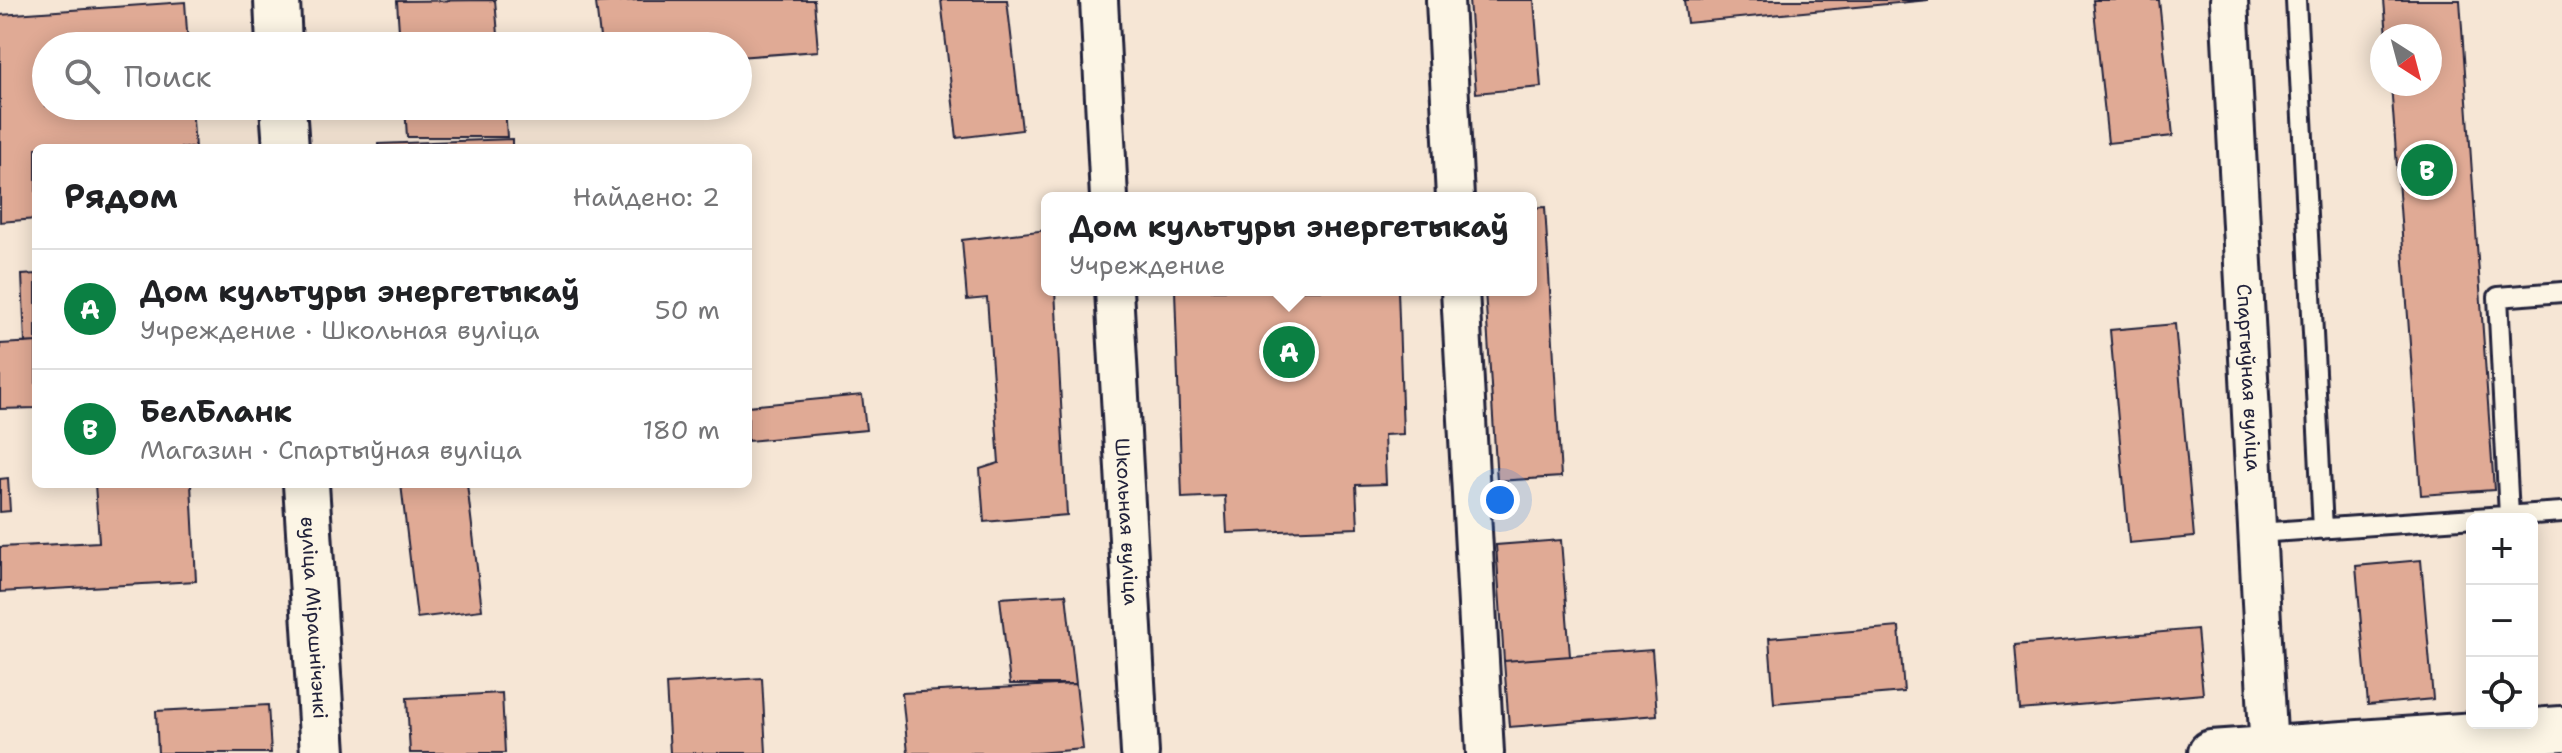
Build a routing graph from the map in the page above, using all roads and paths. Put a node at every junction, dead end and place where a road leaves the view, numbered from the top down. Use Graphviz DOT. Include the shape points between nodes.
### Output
graph roads {
  1 [pos="277,0"];
  2 [pos="1099,0"];
  3 [pos="1445,0"];
  4 [pos="2229,0"];
  5 [pos="2296,0"];
  6 [pos="278,32"];
  7 [pos="284,120"];
  8 [pos="286,144"];
  9 [pos="1109,192"];
  10 [pos="1455,192"];
  11 [pos="2562,292"];
  12 [pos="1114,296"];
  13 [pos="1460,296"];
  14 [pos="306,488"];
  15 [pos="2562,512"];
  16 [pos="2509,513"];
  17 [pos="2538,514"];
  18 [pos="2466,519"];
  19 [pos="2323,529"];
  20 [pos="2257,533"];
  21 [pos="2562,729"];
  22 [pos="2269,751"];
  23 [pos="323,753"];
  24 [pos="1140,753"];
  25 [pos="1485,753"];
  26 [pos="2211,753"];
  1 -- 6 [label="street"];
  2 -- 9 [label="street"];
  3 -- 10 [label="street"];
  4 -- 20 [label="street, Спартыўная вуліца"];
  5 -- 19 [label="lane"];
  7 -- 8 [label="street"];
  11 -- 16 [label="lane" via="2498,297"];
  12 -- 24 [label="street, Школьная вуліца"];
  13 -- 25 [label="street"];
  14 -- 23 [label="street, вуліца Мірашнічэнкі"];
  15 -- 17 [label="lane"];
  18 -- 19 [label="lane"];
  19 -- 20 [label="lane"];
  20 -- 22 [label="street, Спартыўная вуліца"];
  21 -- 22 [label="street"];
  22 -- 26 [label="street"];
}
